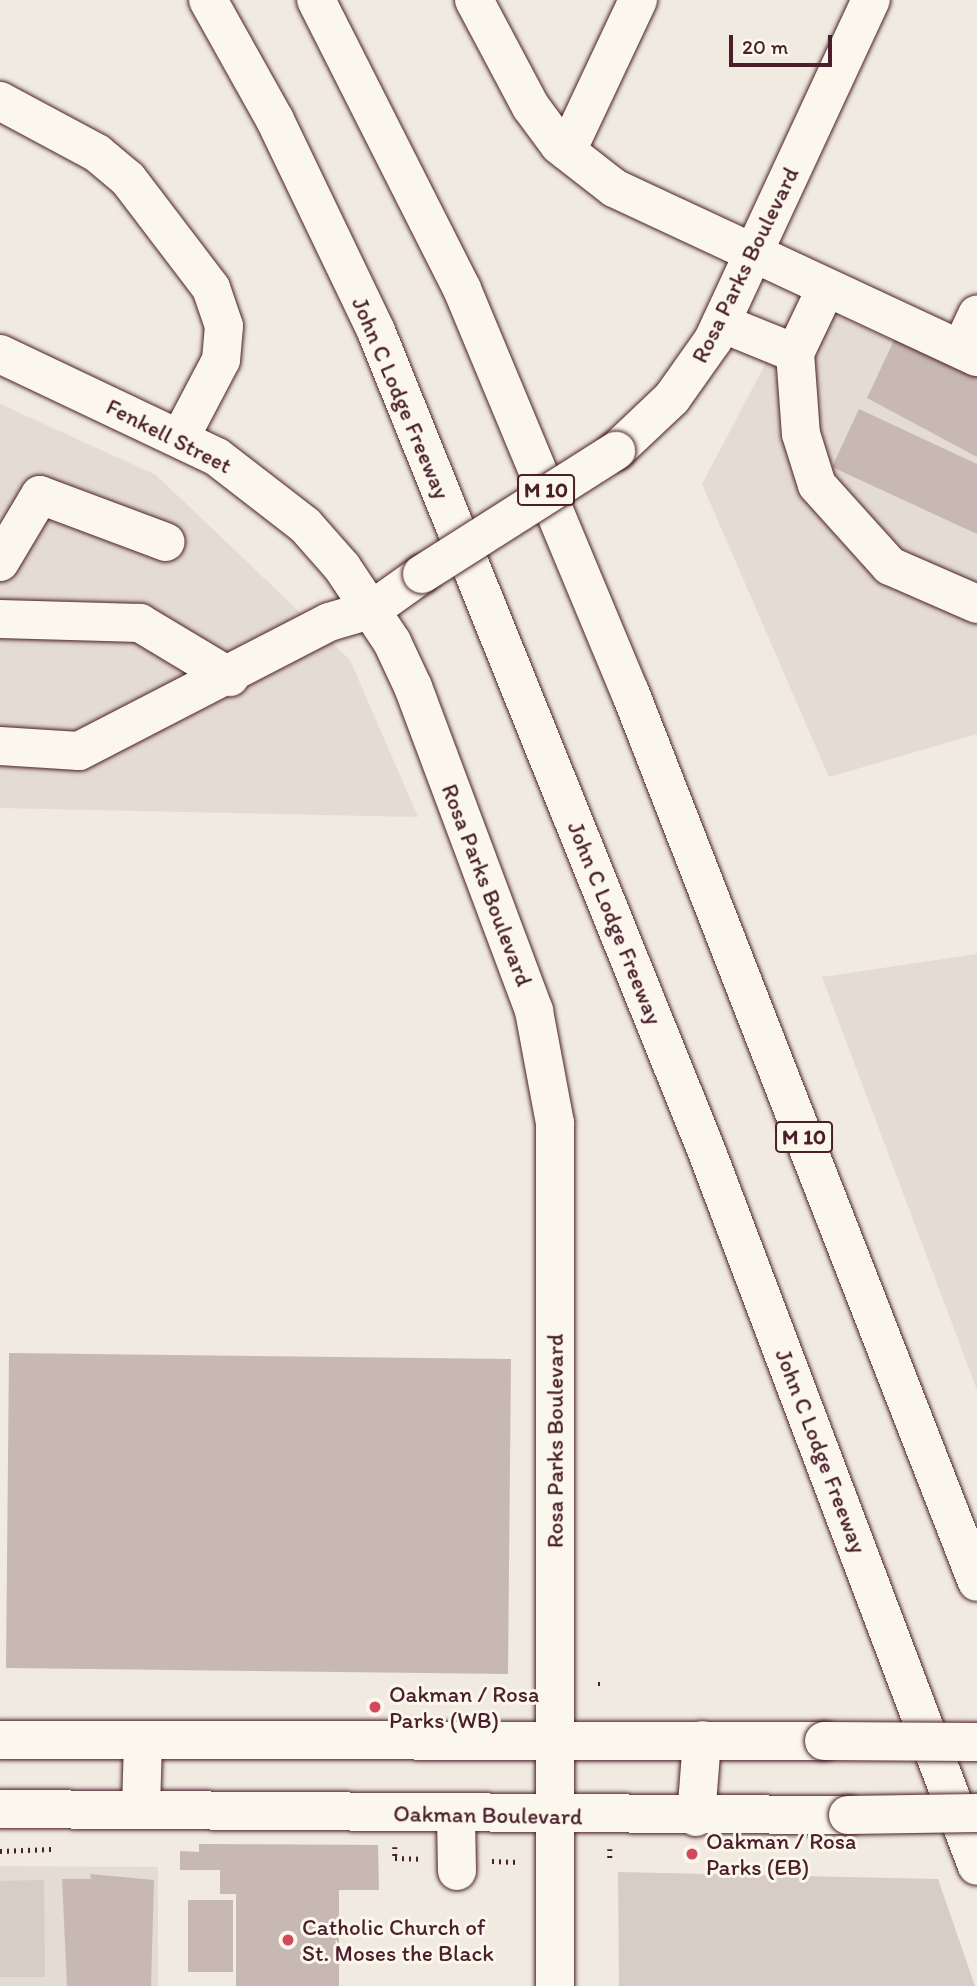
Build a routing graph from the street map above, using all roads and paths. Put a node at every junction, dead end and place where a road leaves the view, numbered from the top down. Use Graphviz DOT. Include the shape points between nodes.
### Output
graph roads {
  1 [pos="208,0"];
  2 [pos="316,0"];
  3 [pos="474,0"];
  4 [pos="638,0"];
  5 [pos="871,0"];
  6 [pos="0,101"];
  7 [pos="567,151"];
  8 [pos="754,253"];
  9 [pos="826,288"];
  10 [pos="977,315"];
  11 [pos="721,323"];
  12 [pos="795,353"];
  13 [pos="969,353"];
  14 [pos="0,354"];
  15 [pos="180,438"];
  16 [pos="166,542"];
  17 [pos="0,562"];
  18 [pos="977,604"];
  19 [pos="373,610"];
  20 [pos="0,619"];
  21 [pos="230,677"];
  22 [pos="0,746"];
  23 [pos="977,1582"];
  24 [pos="0,1740"];
  25 [pos="142,1741"];
  26 [pos="554,1741"];
  27 [pos="702,1741"];
  28 [pos="977,1742"];
  29 [pos="0,1809"];
  30 [pos="141,1810"];
  31 [pos="977,1813"];
  32 [pos="456,1815"];
  33 [pos="696,1816"];
  34 [pos="554,1817"];
  35 [pos="610,1848"];
  36 [pos="610,1862"];
  37 [pos="977,1866"];
  38 [pos="457,1871"];
  39 [pos="555,1986"];
  1 -- 37 [label="main road, John C Lodge Freeway" via="281,132 376,331 708,1152"];
  2 -- 23 [label="main road, M 10" via="462,289 631,692"];
  3 -- 7 [label="main road" via="531,107"];
  4 -- 7 [label="main road"];
  5 -- 8 [label="main road, Rosa Parks Boulevard"];
  6 -- 15 [label="main road" via="97,153 128,179 211,288 224,326 221,360"];
  7 -- 8 [label="main road" via="614,188"];
  8 -- 9 [label="main road"];
  8 -- 11 [label="main road, Rosa Parks Boulevard"];
  9 -- 12 [label="main road"];
  9 -- 13 [label="main road"];
  10 -- 13 [label="main road"];
  11 -- 12 [label="main road"];
  11 -- 19 [label="main road, Rosa Parks Boulevard, bridge" via="672,398 616,451"];
  12 -- 18 [label="main road" via="801,434 817,485 890,566"];
  14 -- 15 [label="main road, Fenkell Street"];
  15 -- 19 [label="main road, Fenkell Street" via="263,489 305,526"];
  16 -- 17 [label="main road" via="40,495"];
  19 -- 21 [label="main road" via="329,622"];
  19 -- 26 [label="main road, Rosa Parks Boulevard" via="413,687 534,1011 551,1083"];
  20 -- 21 [label="main road" via="140,623"];
  21 -- 22 [label="main road" via="79,751"];
  24 -- 25 [label="main road"];
  25 -- 26 [label="main road"];
  25 -- 30 [label="main road"];
  26 -- 27 [label="main road"];
  26 -- 34 [label="main road, Rosa Parks Boulevard"];
  27 -- 28 [label="main road, bridge"];
  27 -- 33 [label="main road"];
  29 -- 30 [label="main road, Oakman Boulevard"];
  30 -- 32 [label="main road, Oakman Boulevard"];
  31 -- 33 [label="main road, Oakman Boulevard, bridge"];
  32 -- 34 [label="main road, Oakman Boulevard"];
  32 -- 38 [label="main road"];
  33 -- 34 [label="main road, Oakman Boulevard"];
  34 -- 39 [label="main road, Rosa Parks Boulevard"];
  35 -- 36 [label="path"];
}
